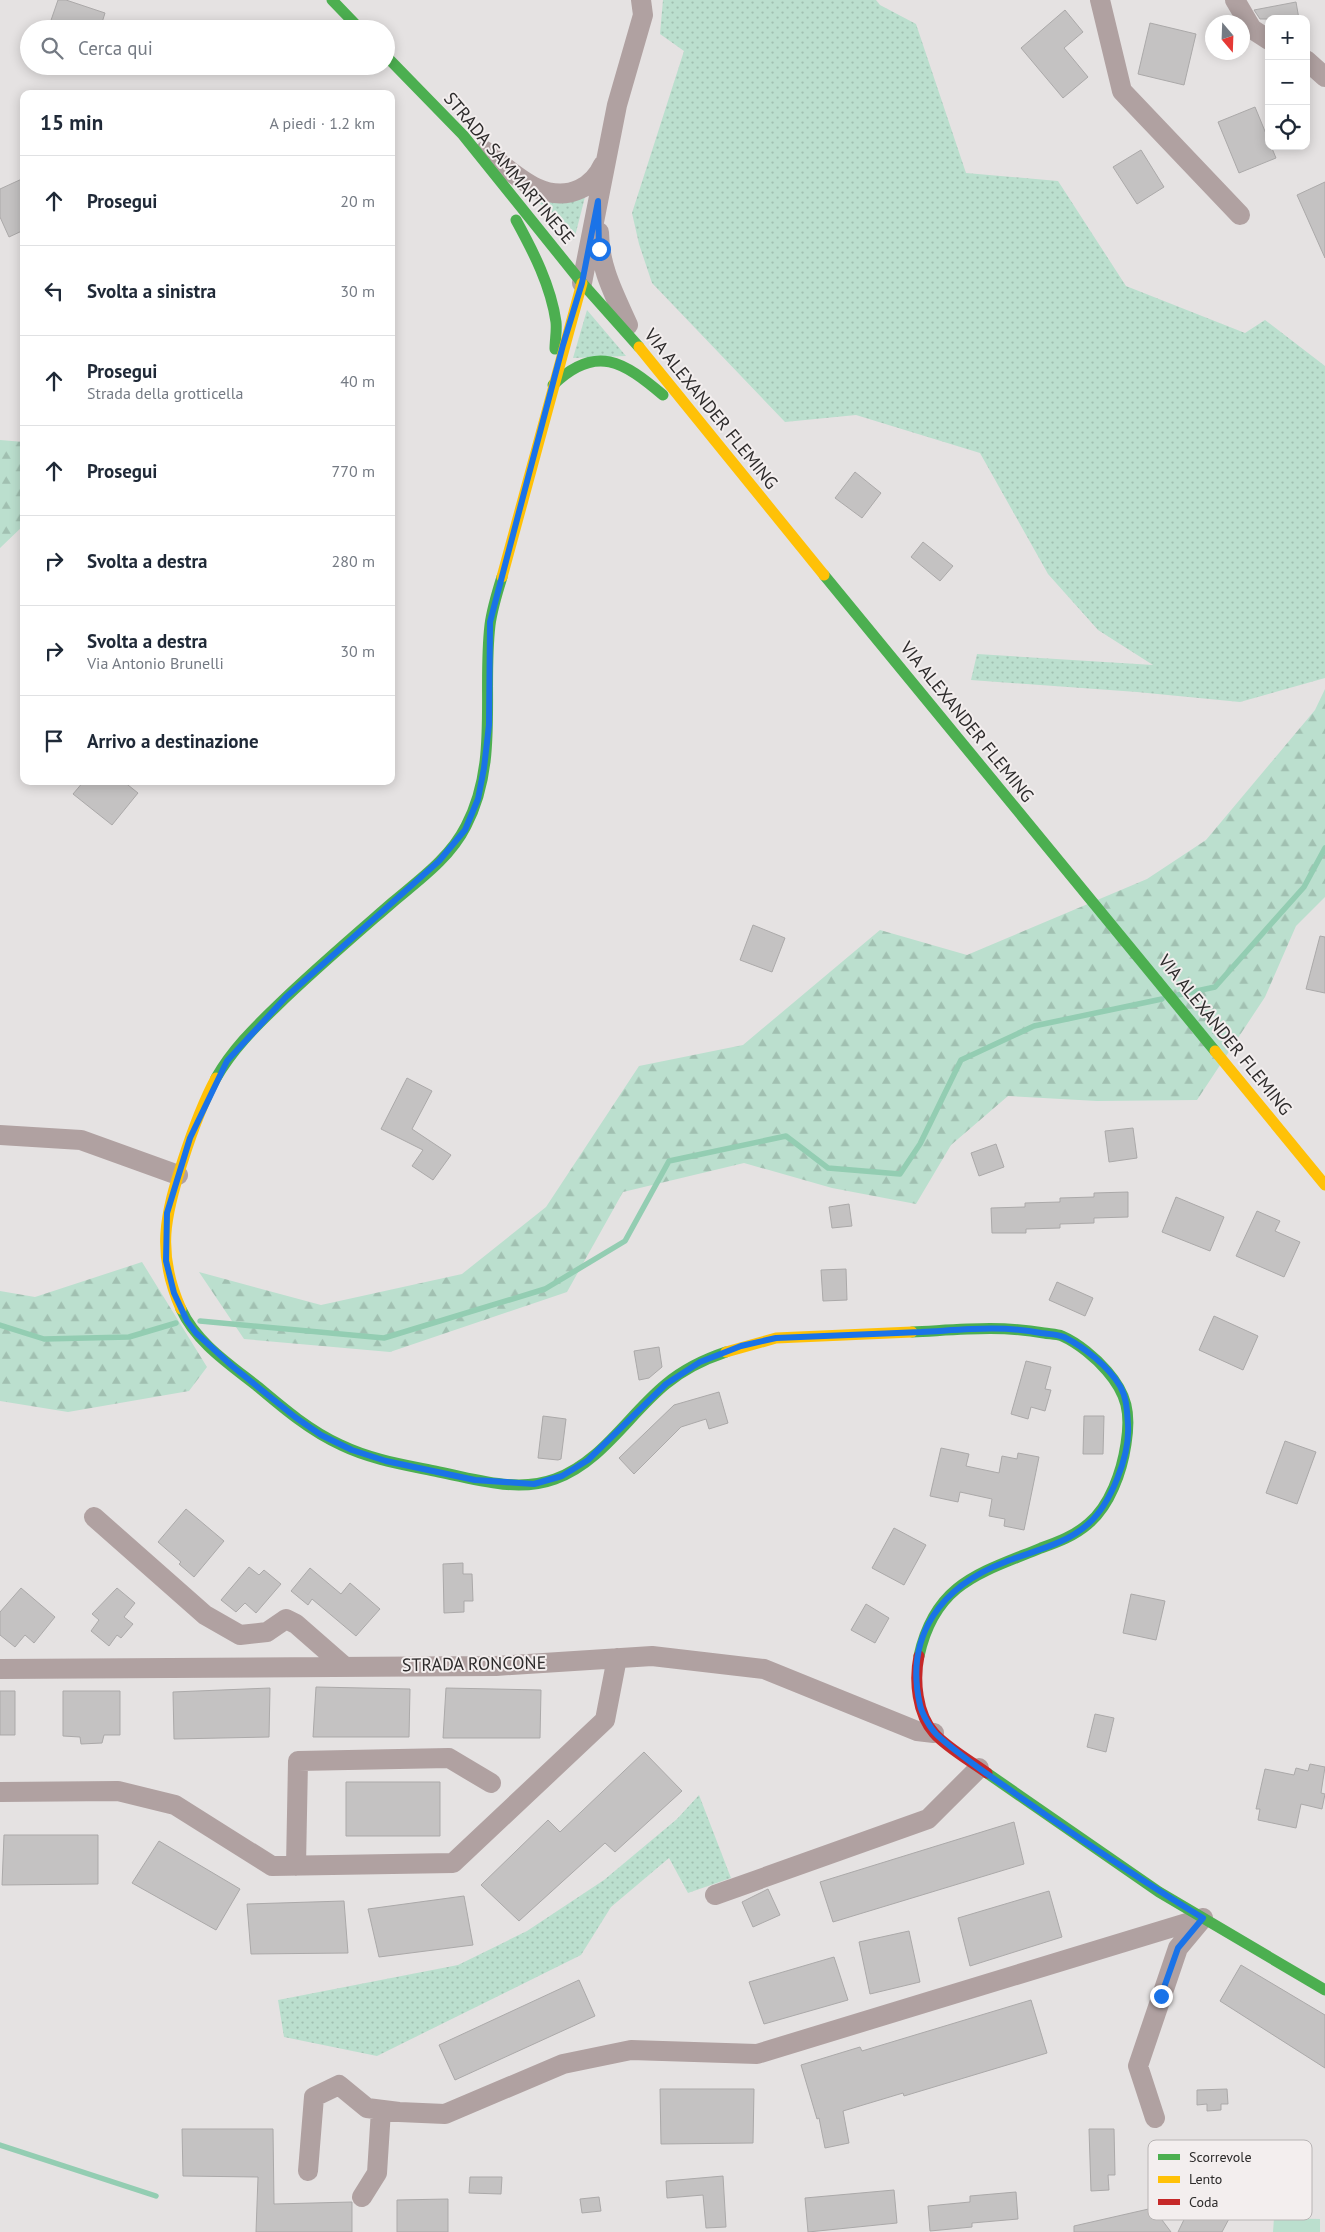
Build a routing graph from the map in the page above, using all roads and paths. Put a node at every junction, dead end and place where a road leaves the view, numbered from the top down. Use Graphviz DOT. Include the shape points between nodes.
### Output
graph roads {
  1 [pos="332,0"];
  2 [pos="641,0"];
  3 [pos="1100,0"];
  4 [pos="1235,0"];
  5 [pos="351,20"];
  6 [pos="1265,37"];
  7 [pos="1310,64"];
  8 [pos="395,65"];
  9 [pos="1325,77"];
  10 [pos="463,135"];
  11 [pos="607,156"];
  12 [pos="480,157"];
  13 [pos="598,201"];
  14 [pos="1240,215"];
  15 [pos="582,283"];
  16 [pos="636,343"];
  17 [pos="553,385"];
  18 [pos="705,430"];
  19 [pos="0,1135"];
  20 [pos="178,1175"];
  21 [pos="1325,1185"];
  22 [pos="94,1517"];
  23 [pos="617,1658"];
  24 [pos="344,1666"];
  25 [pos="0,1669"];
  26 [pos="934,1732"];
  27 [pos="979,1768"];
  28 [pos="491,1783"];
  29 [pos="0,1792"];
  30 [pos="296,1866"];
  31 [pos="715,1895"];
  32 [pos="1203,1918"];
  33 [pos="1325,1990"];
  34 [pos="381,2110"];
  35 [pos="1155,2118"];
  36 [pos="308,2171"];
  37 [pos="362,2197"];
  1 -- 5 [label="street"];
  2 -- 11 [label="street" via="642,15 617,105"];
  3 -- 14 [label="street" via="1122,91"];
  4 -- 6 [label="street" via="1252,29"];
  7 -- 9 [label="street"];
  8 -- 10 [label="street, STRADA SAMMARTINESE"];
  10 -- 11 [label="street" via="533,187 555,194 584,188 599,174"];
  10 -- 12 [label="street, STRADA SAMMARTINESE"];
  11 -- 13 [label="street"];
  12 -- 15 [label="street, STRADA SAMMARTINESE"];
  12 -- 17 [label="street" via="529,242 547,285 556,320"];
  13 -- 15 [label="street"];
  13 -- 16 [label="street" via="599,249 606,277"];
  15 -- 16 [label="street, VIA ALEXANDER FLEMING"];
  15 -- 17 [label="street"];
  16 -- 18 [label="street, VIA ALEXANDER FLEMING"];
  17 -- 18 [label="street" via="569,370 584,364 600,361 622,364"];
  17 -- 20 [label="street" via="490,622 489,725 484,768 478,799 465,830 439,861 286,997 227,1061 190,1138"];
  18 -- 21 [label="street, VIA ALEXANDER FLEMING"];
  19 -- 20 [label="street" via="81,1140"];
  20 -- 26 [label="street" via="167,1213 166,1261 174,1293 196,1333 232,1366 321,1435 386,1461 475,1480 534,1484 562,1476 588,1460 666,1384 700,1362 741,1346 776,1338 1000,1328 1062,1336 1084,1350 1120,1386 1127,1405 1128,1432 1114,1488 1103,1508 1082,1529 1070,1537 976,1574 956,1588 934,1612 922,1636 917,1685 921,1709"];
  22 -- 24 [label="street" via="205,1614 240,1634 267,1632 286,1619"];
  23 -- 24 [label="street, STRADA RONCONE" via="496,1666"];
  23 -- 26 [label="street, STRADA RONCONE" via="652,1656 764,1669 917,1731"];
  23 -- 30 [label="street" via="606,1720 453,1863"];
  24 -- 25 [label="street, STRADA RONCONE"];
  26 -- 27 [label="street"];
  27 -- 31 [label="street" via="928,1819"];
  27 -- 32 [label="street" via="1159,1892"];
  28 -- 30 [label="street" via="449,1758 298,1761"];
  29 -- 30 [label="street" via="118,1791 175,1805 272,1866"];
  32 -- 33 [label="street"];
  32 -- 34 [label="street" via="757,2054 631,2050 563,2064 445,2114"];
  32 -- 35 [label="street" via="1178,1948 1138,2066"];
  34 -- 36 [label="street" via="367,2108 339,2086 314,2097"];
  34 -- 37 [label="street" via="376,2173"];
}
